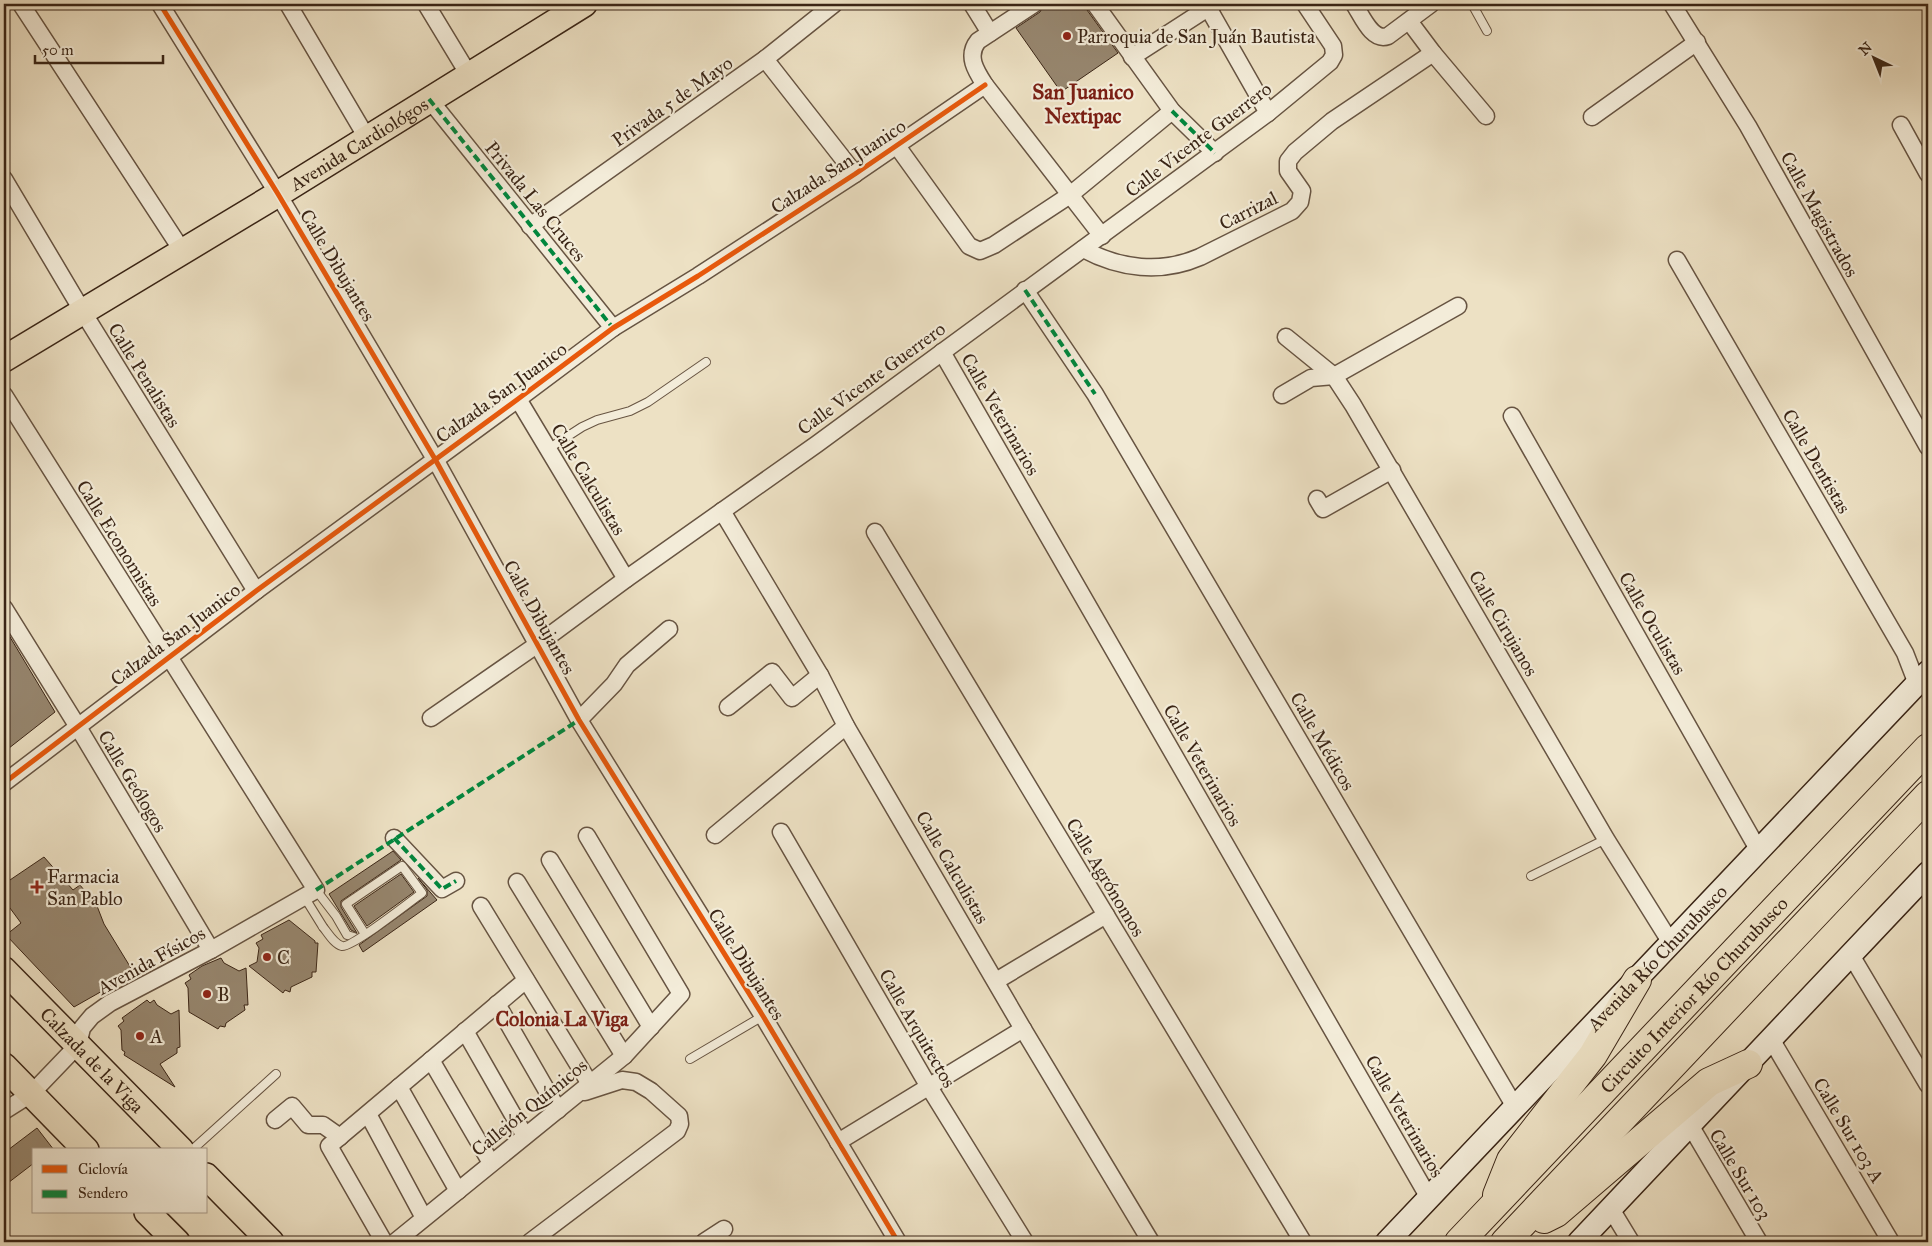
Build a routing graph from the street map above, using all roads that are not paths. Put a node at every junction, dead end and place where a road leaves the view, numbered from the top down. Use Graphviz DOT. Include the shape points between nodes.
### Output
graph roads {
  1 [pos="21,4"];
  2 [pos="160,4"];
  3 [pos="288,4"];
  4 [pos="426,4"];
  5 [pos="834,4"];
  6 [pos="972,4"];
  7 [pos="1034,4"];
  8 [pos="1095,4"];
  9 [pos="1305,4"];
  10 [pos="1354,4"];
  11 [pos="1430,4"];
  12 [pos="1472,4"];
  13 [pos="1672,4"];
  14 [pos="1209,5"];
  15 [pos="571,7"];
  16 [pos="1409,21"];
  17 [pos="1487,31"];
  18 [pos="990,33"];
  19 [pos="1697,42"];
  20 [pos="1433,54"];
  21 [pos="1132,57"];
  22 [pos="765,59"];
  23 [pos="469,75"];
  24 [pos="985,85"];
  25 [pos="429,99"];
  26 [pos="1172,111"];
  27 [pos="1268,113"];
  28 [pos="1486,116"];
  29 [pos="1592,117"];
  30 [pos="1901,125"];
  31 [pos="367,138"];
  32 [pos="897,146"];
  33 [pos="1216,153"];
  34 [pos="855,174"];
  35 [pos="1928,174"];
  36 [pos="4,179"];
  37 [pos="278,194"];
  38 [pos="1070,195"];
  39 [pos="530,226"];
  40 [pos="1102,236"];
  41 [pos="1083,249"];
  42 [pos="183,252"];
  43 [pos="1677,260"];
  44 [pos="1025,290"];
  45 [pos="1458,306"];
  46 [pos="82,312"];
  47 [pos="613,328"];
  48 [pos="1286,337"];
  49 [pos="942,352"];
  50 [pos="4,359"];
  51 [pos="706,362"];
  52 [pos="1334,376"];
  53 [pos="4,395"];
  54 [pos="1282,396"];
  55 [pos="518,399"];
  56 [pos="1512,416"];
  57 [pos="1928,447"];
  58 [pos="548,449"];
  59 [pos="435,459"];
  60 [pos="1392,470"];
  61 [pos="1317,499"];
  62 [pos="722,511"];
  63 [pos="875,532"];
  64 [pos="626,579"];
  65 [pos="256,591"];
  66 [pos="4,608"];
  67 [pos="669,629"];
  68 [pos="538,644"];
  69 [pos="169,658"];
  70 [pos="820,675"];
  71 [pos="1923,678"];
  72 [pos="728,707"];
  73 [pos="431,718"];
  74 [pos="579,720"];
  75 [pos="846,726"];
  76 [pos="78,727"];
  77 [pos="1928,748"];
  78 [pos="4,783"];
  79 [pos="1928,795"];
  80 [pos="781,832"];
  81 [pos="715,835"];
  82 [pos="587,836"];
  83 [pos="394,838"];
  84 [pos="1606,839"];
  85 [pos="1759,851"];
  86 [pos="550,860"];
  87 [pos="1928,873"];
  88 [pos="1531,876"];
  89 [pos="456,881"];
  90 [pos="517,882"];
  91 [pos="310,894"];
  92 [pos="481,906"];
  93 [pos="1106,915"];
  94 [pos="366,934"];
  95 [pos="354,937"];
  96 [pos="1671,943"];
  97 [pos="211,950"];
  98 [pos="1851,955"];
  99 [pos="4,970"];
  100 [pos="526,980"];
  101 [pos="1637,980"];
  102 [pos="996,981"];
  103 [pos="498,1004"];
  104 [pos="763,1016"];
  105 [pos="651,1026"];
  106 [pos="1023,1029"];
  107 [pos="465,1031"];
  108 [pos="1771,1039"];
  109 [pos="78,1045"];
  110 [pos="624,1056"];
  111 [pos="690,1059"];
  112 [pos="431,1060"];
  113 [pos="1748,1064"];
  114 [pos="4,1066"];
  115 [pos="276,1074"];
  116 [pos="590,1084"];
  117 [pos="1928,1084"];
  118 [pos="399,1087"];
  119 [pos="929,1087"];
  120 [pos="31,1094"];
  121 [pos="576,1095"];
  122 [pos="1515,1107"];
  123 [pos="558,1110"];
  124 [pos="4,1111"];
  125 [pos="368,1114"];
  126 [pos="275,1120"];
  127 [pos="1690,1126"];
  128 [pos="526,1136"];
  129 [pos="340,1137"];
  130 [pos="838,1142"];
  131 [pos="84,1148"];
  132 [pos="179,1148"];
  133 [pos="194,1148"];
  134 [pos="491,1164"];
  135 [pos="208,1178"];
  136 [pos="458,1191"];
  137 [pos="1429,1198"];
  138 [pos="1611,1209"];
  139 [pos="1490,1210"];
  140 [pos="149,1214"];
  141 [pos="424,1218"];
  142 [pos="724,1229"];
  143 [pos="1508,1239"];
  144 [pos="175,1242"];
  145 [pos="271,1242"];
  146 [pos="384,1242"];
  147 [pos="395,1242"];
  148 [pos="530,1242"];
  149 [pos="704,1242"];
  150 [pos="898,1242"];
  151 [pos="1025,1242"];
  152 [pos="1151,1242"];
  153 [pos="1303,1242"];
  154 [pos="1388,1242"];
  155 [pos="1460,1242"];
  156 [pos="1579,1242"];
  157 [pos="1631,1242"];
  158 [pos="1759,1242"];
  159 [pos="1892,1242"];
  1 -- 42 [label="street"];
  2 -- 37 [label="street, Calle Dibujantes"];
  3 -- 31 [label="street"];
  4 -- 23 [label="street"];
  5 -- 22 [label="street, Privada 5 de Mayo"];
  6 -- 18 [label="street"];
  7 -- 18 [label="street"];
  8 -- 21 [label="street"];
  9 -- 27 [label="street, Calle Vicente Guerrero" via="1332,46 1334,55 1330,62"];
  10 -- 16 [label="street" via="1377,37 1388,36"];
  11 -- 16 [label="street"];
  12 -- 17 [label="lane"];
  13 -- 19 [label="street, Calle Magistrados"];
  14 -- 21 [label="street"];
  14 -- 27 [label="street"];
  15 -- 23 [label="main road, Avenida Cardiológos"];
  16 -- 20 [label="street"];
  18 -- 24 [label="street" via="973,47 974,68"];
  19 -- 29 [label="street"];
  19 -- 57 [label="street, Calle Magistrados" via="1748,126"];
  20 -- 28 [label="street"];
  20 -- 41 [label="street, Carrizal" via="1332,122 1295,152 1288,161 1288,171 1302,191 1300,202 1292,211 1185,264 1164,268 1124,265 1101,259"];
  21 -- 26 [label="street"];
  22 -- 34 [label="street"];
  22 -- 39 [label="street, Privada 5 de Mayo"];
  23 -- 25 [label="main road, Avenida Cardiológos"];
  24 -- 32 [label="street, Calzada San Juanico"];
  24 -- 38 [label="street"];
  25 -- 31 [label="main road, Avenida Cardiológos"];
  25 -- 39 [label="street, Privada Las Cruces"];
  26 -- 33 [label="street"];
  26 -- 38 [label="street"];
  27 -- 33 [label="street, Calle Vicente Guerrero"];
  30 -- 35 [label="street"];
  31 -- 37 [label="main road, Avenida Cardiológos"];
  32 -- 34 [label="street, Calzada San Juanico"];
  32 -- 38 [label="street" via="969,246 980,251"];
  33 -- 40 [label="street, Calle Vicente Guerrero"];
  34 -- 47 [label="street, Calzada San Juanico"];
  36 -- 46 [label="street, Calle Penalistas"];
  37 -- 42 [label="main road, Avenida Cardiológos"];
  37 -- 59 [label="street, Calle Dibujantes"];
  38 -- 40 [label="street"];
  39 -- 47 [label="street, Privada Las Cruces"];
  40 -- 41 [label="street, Calle Vicente Guerrero"];
  41 -- 44 [label="street, Calle Vicente Guerrero"];
  42 -- 46 [label="main road, Avenida Cardiológos"];
  43 -- 71 [label="street, Calle Dentistas" via="1905,653"];
  44 -- 49 [label="street, Calle Vicente Guerrero"];
  44 -- 122 [label="street, Calle Médicos" via="1095,394"];
  45 -- 52 [label="street"];
  46 -- 50 [label="main road, Avenida Cardiológos"];
  46 -- 65 [label="street, Calle Penalistas"];
  47 -- 55 [label="street, Calzada San Juanico"];
  48 -- 52 [label="street, Calle Cirujanos"];
  49 -- 62 [label="street, Calle Vicente Guerrero"];
  49 -- 137 [label="street, Calle Veterinarios"];
  51 -- 58 [label="lane" via="648,402 582,427"];
  52 -- 54 [label="street" via="1311,378"];
  52 -- 60 [label="street, Calle Cirujanos"];
  53 -- 69 [label="street, Calle Economistas"];
  55 -- 58 [label="street, Calle Calculistas"];
  55 -- 59 [label="street, Calzada San Juanico"];
  56 -- 85 [label="street, Calle Oculistas"];
  58 -- 64 [label="street, Calle Calculistas"];
  59 -- 65 [label="street, Calzada San Juanico"];
  59 -- 68 [label="street, Calle Dibujantes"];
  60 -- 61 [label="street" via="1323,509"];
  60 -- 84 [label="street, Calle Cirujanos"];
  62 -- 64 [label="street, Calle Vicente Guerrero"];
  62 -- 70 [label="street, Calle Calculistas"];
  63 -- 93 [label="street, Calle Agrónomos"];
  64 -- 68 [label="street, Calle Vicente Guerrero"];
  65 -- 69 [label="street, Calzada San Juanico"];
  66 -- 76 [label="street, Calle Geólogos"];
  67 -- 74 [label="street" via="627,665 614,684"];
  68 -- 73 [label="street, Calle Vicente Guerrero"];
  68 -- 74 [label="street, Calle Dibujantes"];
  69 -- 76 [label="street, Calzada San Juanico"];
  69 -- 91 [label="street, Calle Economistas"];
  70 -- 72 [label="street" via="792,698 772,672"];
  70 -- 75 [label="street, Calle Calculistas"];
  71 -- 85 [label="main road, Avenida Río Churubusco"];
  74 -- 104 [label="street, Calle Dibujantes"];
  75 -- 81 [label="street"];
  75 -- 102 [label="street, Calle Calculistas"];
  76 -- 78 [label="street, Calzada San Juanico"];
  76 -- 97 [label="street, Calle Geólogos"];
  77 -- 139 [label="highway, Circuito Interior Río Churubusco"];
  79 -- 143 [label="highway, Circuito Interior Río Churubusco"];
  80 -- 119 [label="street, Calle Arquitectos"];
  82 -- 105 [label="street, Callejón Químicos" via="680,994"];
  83 -- 89 [label="street" via="442,890"];
  84 -- 88 [label="lane"];
  84 -- 96 [label="street, Calle Cirujanos"];
  85 -- 96 [label="main road, Avenida Río Churubusco"];
  86 -- 105 [label="street"];
  87 -- 98 [label="main road"];
  90 -- 110 [label="street"];
  91 -- 94 [label="lane, bridge" via="322,927 336,943 349,945"];
  91 -- 95 [label="lane" via="337,913 347,935"];
  91 -- 97 [label="street, Avenida Físicos"];
  92 -- 100 [label="street"];
  93 -- 102 [label="street"];
  93 -- 153 [label="street, Calle Agrónomos"];
  94 -- 94 [label="lane, bridge" via="422,894 402,866 346,904"];
  96 -- 101 [label="main road, Avenida Río Churubusco"];
  97 -- 109 [label="street, Avenida Físicos" via="92,1016 82,1028"];
  98 -- 108 [label="main road"];
  98 -- 117 [label="street"];
  99 -- 109 [label="main road, Calzada de la Viga"];
  100 -- 103 [label="street"];
  100 -- 116 [label="street"];
  101 -- 122 [label="main road, Avenida Río Churubusco"];
  101 -- 139 [label="highway" via="1593,1055 1511,1160"];
  102 -- 106 [label="street, Calle Calculistas"];
  103 -- 107 [label="street"];
  103 -- 123 [label="street"];
  104 -- 111 [label="lane"];
  104 -- 130 [label="street, Calle Dibujantes"];
  105 -- 110 [label="street, Callejón Químicos"];
  106 -- 119 [label="street"];
  106 -- 152 [label="street, Calle Calculistas"];
  107 -- 112 [label="street"];
  107 -- 128 [label="street"];
  108 -- 113 [label="main road"];
  108 -- 159 [label="street, Calle Sur 103 A"];
  109 -- 120 [label="street, Avenida Físicos"];
  109 -- 132 [label="main road, Calzada de la Viga"];
  110 -- 116 [label="street, Callejón Químicos"];
  112 -- 118 [label="street"];
  112 -- 134 [label="street"];
  113 -- 127 [label="main road"];
  113 -- 143 [label="highway" via="1710,1082 1556,1212"];
  114 -- 120 [label="main road"];
  115 -- 133 [label="lane"];
  116 -- 121 [label="street, Callejón Químicos"];
  118 -- 125 [label="street"];
  118 -- 136 [label="street"];
  119 -- 130 [label="street"];
  119 -- 151 [label="street, Calle Arquitectos"];
  120 -- 124 [label="street, Avenida Físicos"];
  120 -- 131 [label="main road"];
  121 -- 123 [label="street, Callejón Químicos"];
  121 -- 148 [label="street" via="622,1080 636,1082 678,1116 680,1124 677,1131"];
  122 -- 137 [label="main road, Avenida Río Churubusco"];
  123 -- 128 [label="street, Callejón Químicos"];
  125 -- 129 [label="street"];
  125 -- 141 [label="street"];
  126 -- 129 [label="street" via="292,1106 308,1125 323,1125"];
  127 -- 138 [label="main road"];
  127 -- 158 [label="street, Calle Sur 103"];
  128 -- 134 [label="street, Callejón Químicos"];
  129 -- 146 [label="street" via="329,1146"];
  130 -- 150 [label="street, Calle Dibujantes"];
  134 -- 136 [label="street, Callejón Químicos"];
  135 -- 145 [label="main road"];
  136 -- 141 [label="street, Callejón Químicos"];
  137 -- 154 [label="main road, Avenida Río Churubusco"];
  138 -- 156 [label="main road"];
  138 -- 157 [label="street"];
  139 -- 155 [label="highway, Circuito Interior Río Churubusco"];
  140 -- 144 [label="main road"];
  141 -- 147 [label="street, Callejón Químicos"];
  142 -- 149 [label="street"];
}
